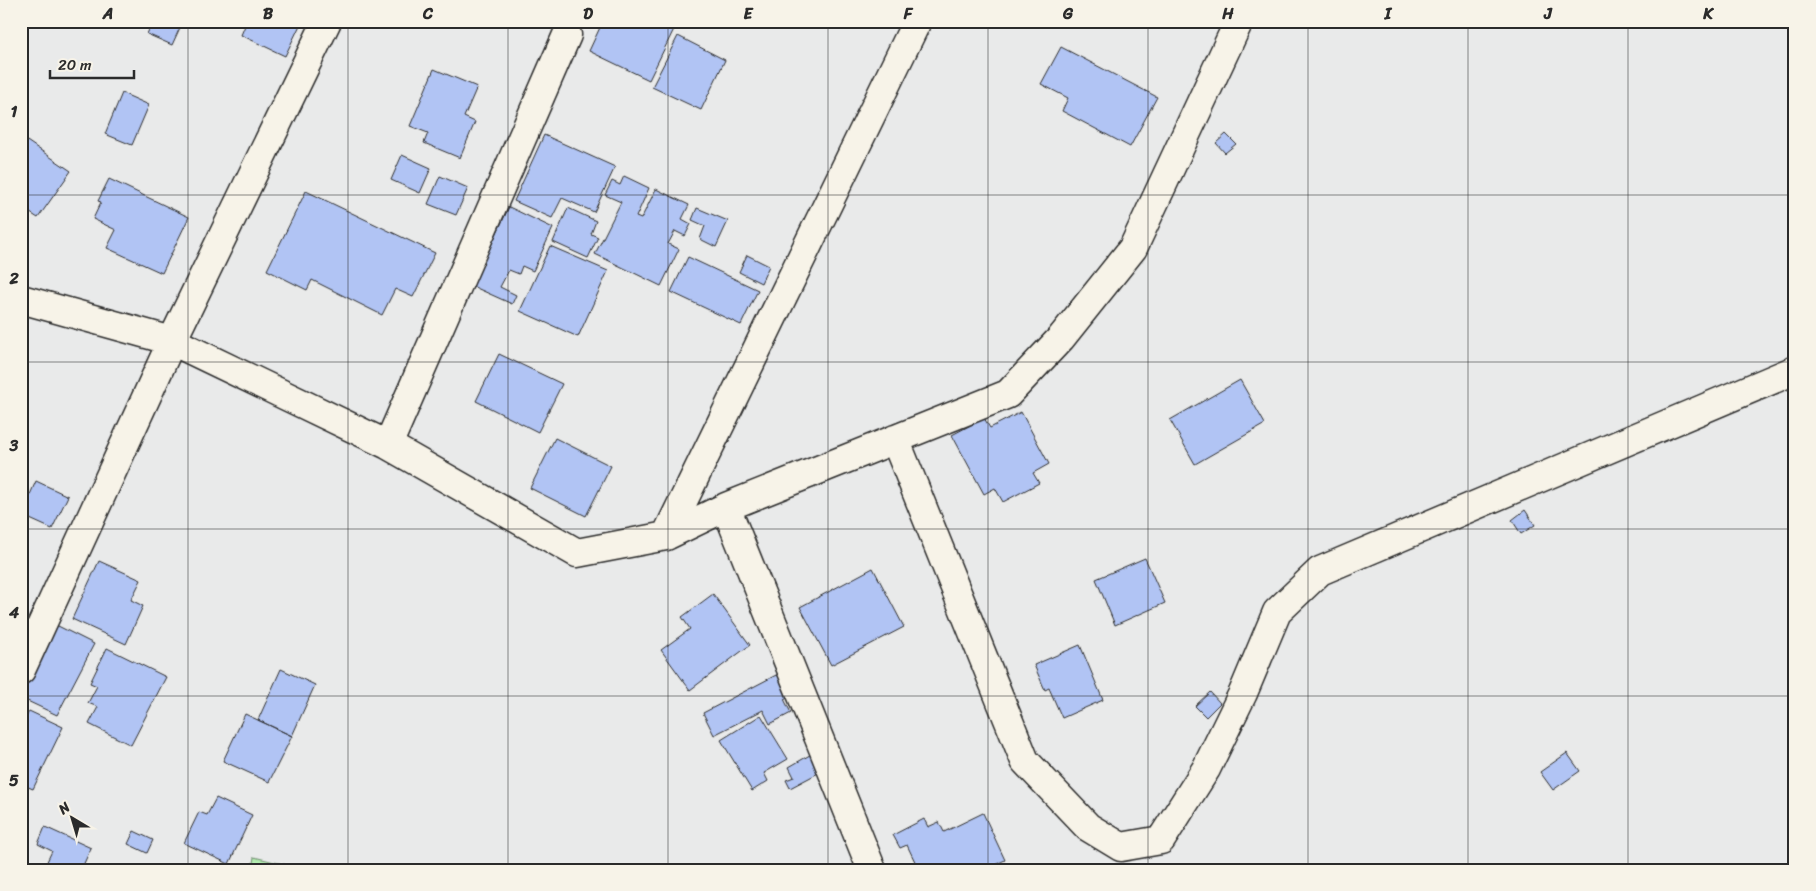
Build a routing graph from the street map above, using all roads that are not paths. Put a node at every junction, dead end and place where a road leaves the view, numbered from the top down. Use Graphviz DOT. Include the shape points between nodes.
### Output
graph roads {
  1 [pos="327,21"];
  2 [pos="917,21"];
  3 [pos="1239,21"];
  4 [pos="567,34"];
  5 [pos="21,299"];
  6 [pos="172,341"];
  7 [pos="1795,370"];
  8 [pos="895,439"];
  9 [pos="388,445"];
  10 [pos="726,507"];
  11 [pos="666,536"];
  12 [pos="21,670"];
  13 [pos="872,870"];
  1 -- 6 [label="street"];
  2 -- 11 [label="street"];
  3 -- 8 [label="street" via="1133,248 1061,338 1008,394"];
  4 -- 9 [label="street"];
  5 -- 6 [label="street"];
  6 -- 9 [label="street"];
  6 -- 12 [label="street"];
  7 -- 8 [label="street" via="1320,571 1277,612 1206,770 1161,840 1121,847 1088,827 1025,761"];
  8 -- 10 [label="street"];
  9 -- 11 [label="street" via="577,553"];
  10 -- 11 [label="street"];
  10 -- 13 [label="street"];
}
